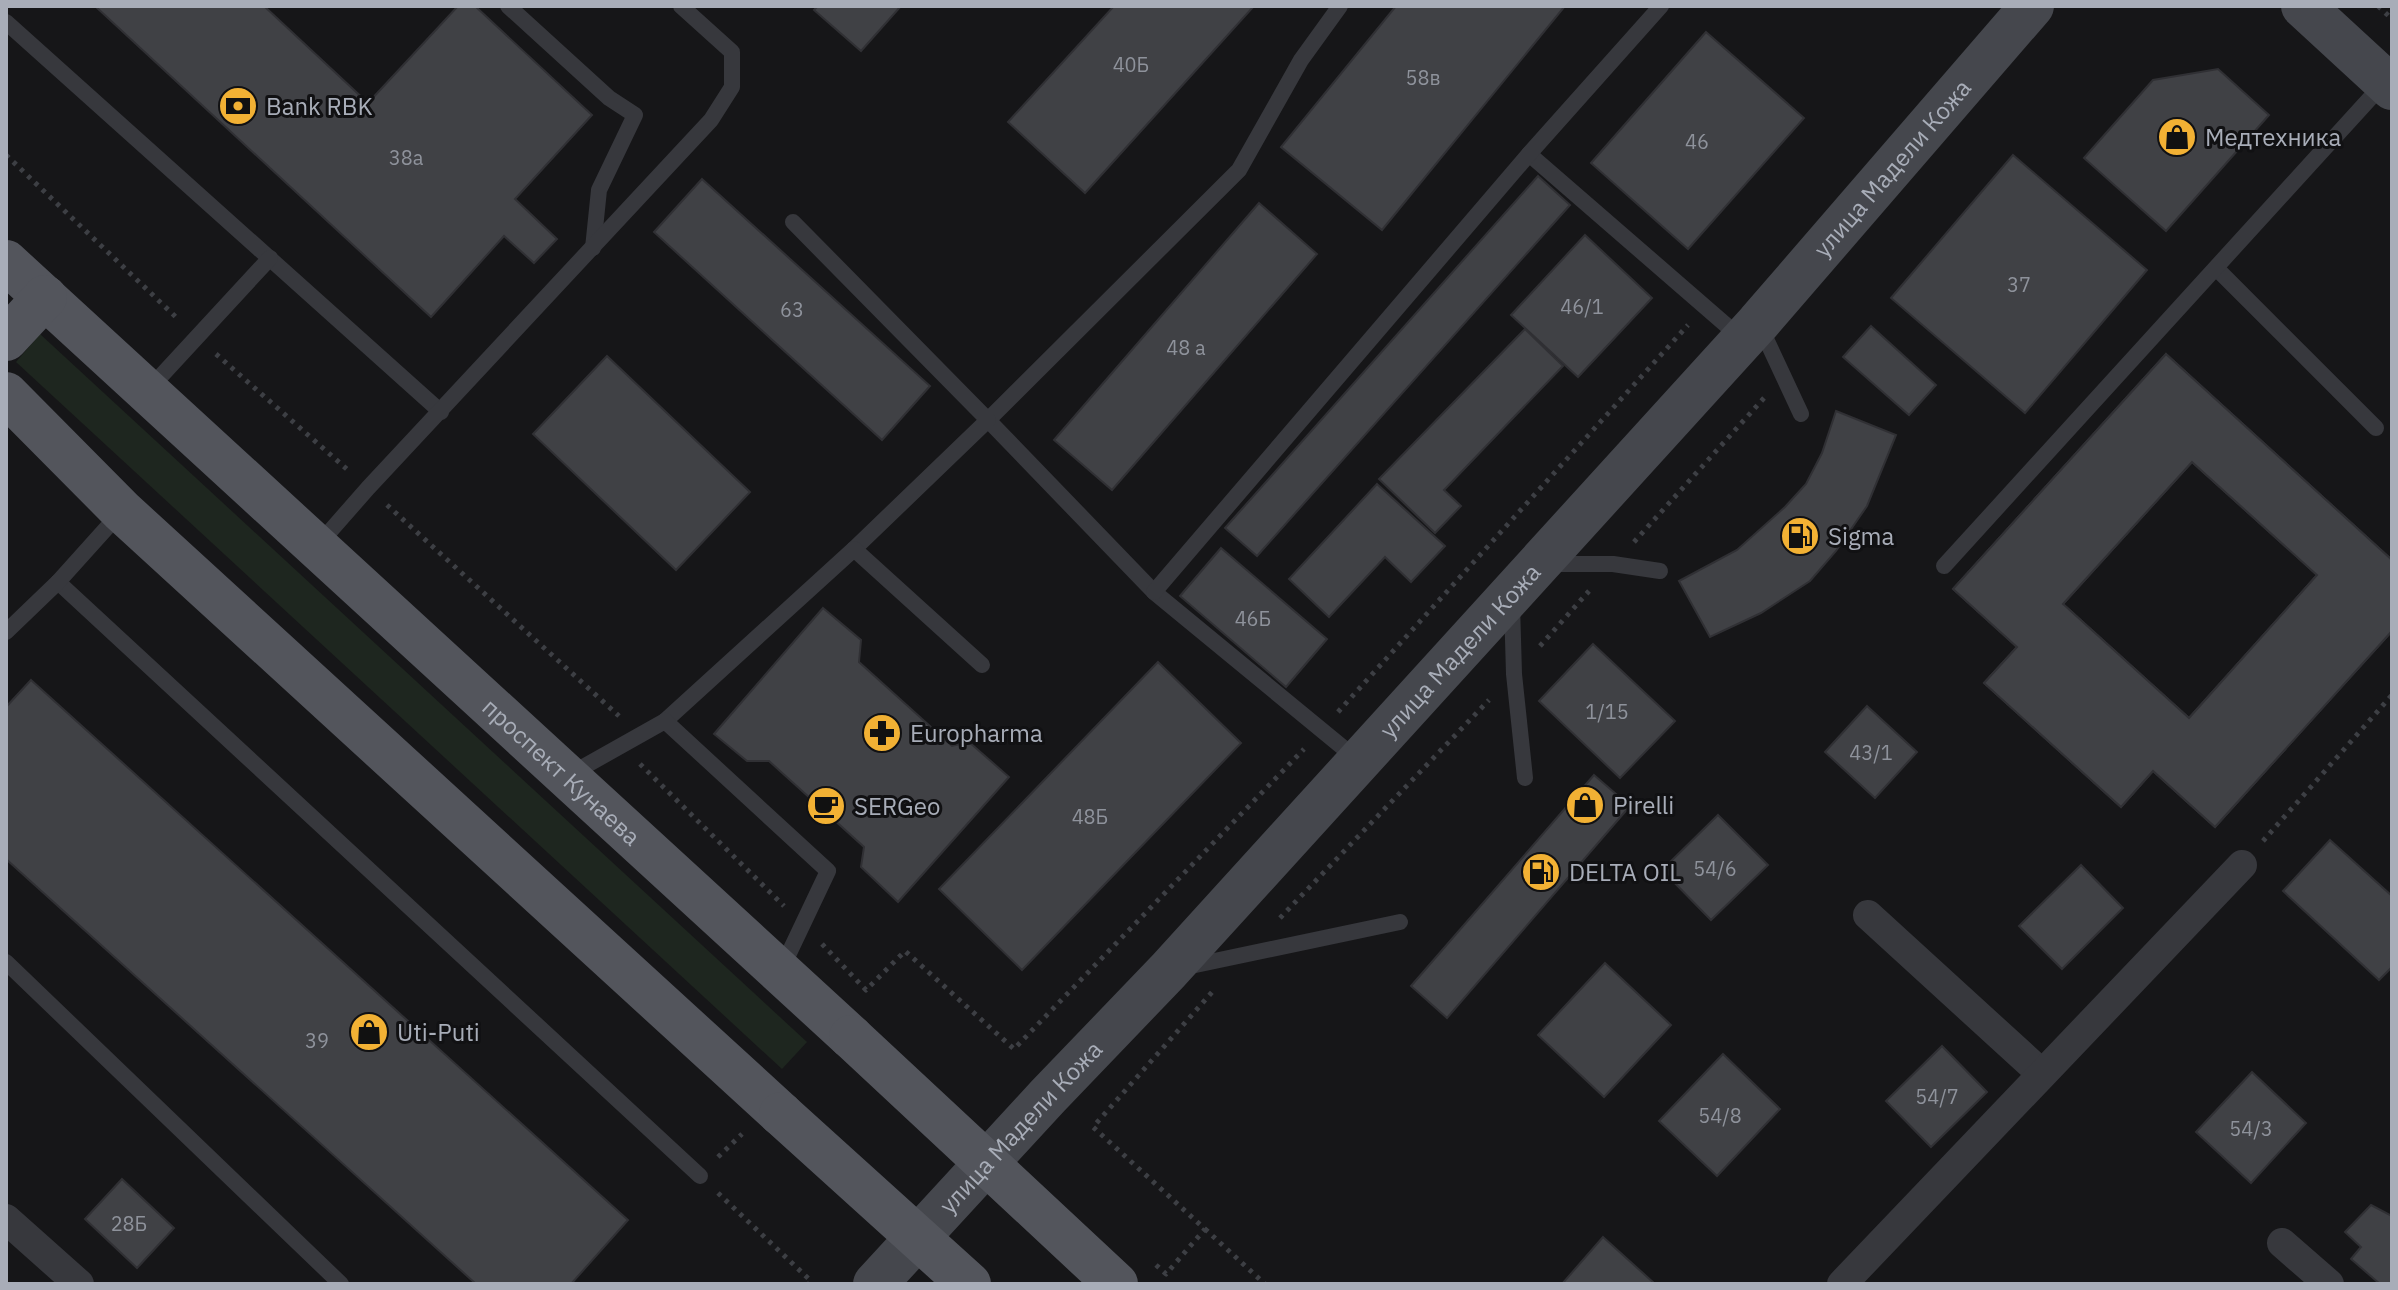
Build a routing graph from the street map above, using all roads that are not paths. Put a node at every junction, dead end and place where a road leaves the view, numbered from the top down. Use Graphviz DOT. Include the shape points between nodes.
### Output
graph roads {
  1 [pos="508,6"];
  2 [pos="681,6"];
  3 [pos="1340,6"];
  4 [pos="1661,6"];
  5 [pos="2032,6"];
  6 [pos="2303,6"];
  7 [pos="6,22"];
  8 [pos="2389,85"];
  9 [pos="1529,154"];
  10 [pos="793,222"];
  11 [pos="593,248"];
  12 [pos="270,258"];
  13 [pos="6,262"];
  14 [pos="2216,268"];
  15 [pos="45,297"];
  16 [pos="1750,331"];
  17 [pos="6,339"];
  18 [pos="147,391"];
  19 [pos="6,394"];
  20 [pos="441,412"];
  21 [pos="1801,414"];
  22 [pos="988,420"];
  23 [pos="2376,428"];
  24 [pos="122,511"];
  25 [pos="316,547"];
  26 [pos="854,549"];
  27 [pos="1944,566"];
  28 [pos="1660,571"];
  29 [pos="1525,579"];
  30 [pos="58,582"];
  31 [pos="1154,592"];
  32 [pos="6,632"];
  33 [pos="982,665"];
  34 [pos="665,721"];
  35 [pos="1359,761"];
  36 [pos="567,776"];
  37 [pos="1525,778"];
  38 [pos="2242,865"];
  39 [pos="1868,915"];
  40 [pos="1400,922"];
  41 [pos="6,962"];
  42 [pos="780,971"];
  43 [pos="1168,971"];
  44 [pos="2042,1074"];
  45 [pos="700,1176"];
  46 [pos="6,1219"];
  47 [pos="2282,1243"];
  48 [pos="79,1284"];
  49 [pos="341,1284"];
  50 [pos="875,1284"];
  51 [pos="969,1284"];
  52 [pos="1116,1284"];
  53 [pos="1842,1284"];
  54 [pos="2329,1284"];
  1 -- 11 [label="lane" via="609,98 635,115 599,190"];
  2 -- 11 [label="lane" via="732,52 732,87 711,120"];
  3 -- 22 [label="lane" via="1301,60 1239,170"];
  4 -- 9 [label="lane"];
  5 -- 16 [label="main road, улица Мадели Кожа"];
  6 -- 8 [label="main road"];
  7 -- 12 [label="lane"];
  8 -- 14 [label="lane"];
  9 -- 16 [label="lane" via="1705,306"];
  9 -- 31 [label="lane"];
  10 -- 22 [label="lane"];
  11 -- 20 [label="lane"];
  12 -- 18 [label="lane"];
  12 -- 20 [label="lane"];
  13 -- 15 [label="main road, проспект Кунаева"];
  14 -- 23 [label="lane"];
  14 -- 27 [label="lane"];
  15 -- 17 [label="main road"];
  15 -- 18 [label="main road, проспект Кунаева"];
  16 -- 21 [label="lane" via="1784,377"];
  16 -- 29 [label="main road, улица Мадели Кожа"];
  18 -- 25 [label="main road, проспект Кунаева"];
  19 -- 24 [label="main road"];
  20 -- 25 [label="lane"];
  22 -- 26 [label="lane"];
  22 -- 31 [label="lane"];
  24 -- 30 [label="lane"];
  24 -- 51 [label="main road, bridge" via="766,1125"];
  25 -- 36 [label="main road, проспект Кунаева"];
  26 -- 33 [label="lane"];
  26 -- 34 [label="lane"];
  28 -- 29 [label="lane" via="1613,564"];
  29 -- 35 [label="main road, улица Мадели Кожа"];
  29 -- 37 [label="lane" via="1514,674"];
  30 -- 32 [label="lane"];
  30 -- 45 [label="lane"];
  31 -- 35 [label="lane"];
  34 -- 36 [label="lane"];
  34 -- 42 [label="lane" via="828,871"];
  35 -- 43 [label="main road, улица Мадели Кожа"];
  36 -- 42 [label="main road, проспект Кунаева"];
  38 -- 44 [label="street"];
  39 -- 44 [label="street"];
  40 -- 43 [label="lane"];
  41 -- 49 [label="lane"];
  42 -- 52 [label="main road, проспект Кунаева, bridge"];
  43 -- 50 [label="main road, улица Мадели Кожа"];
  44 -- 53 [label="street"];
  46 -- 48 [label="street"];
  47 -- 54 [label="street"];
}
